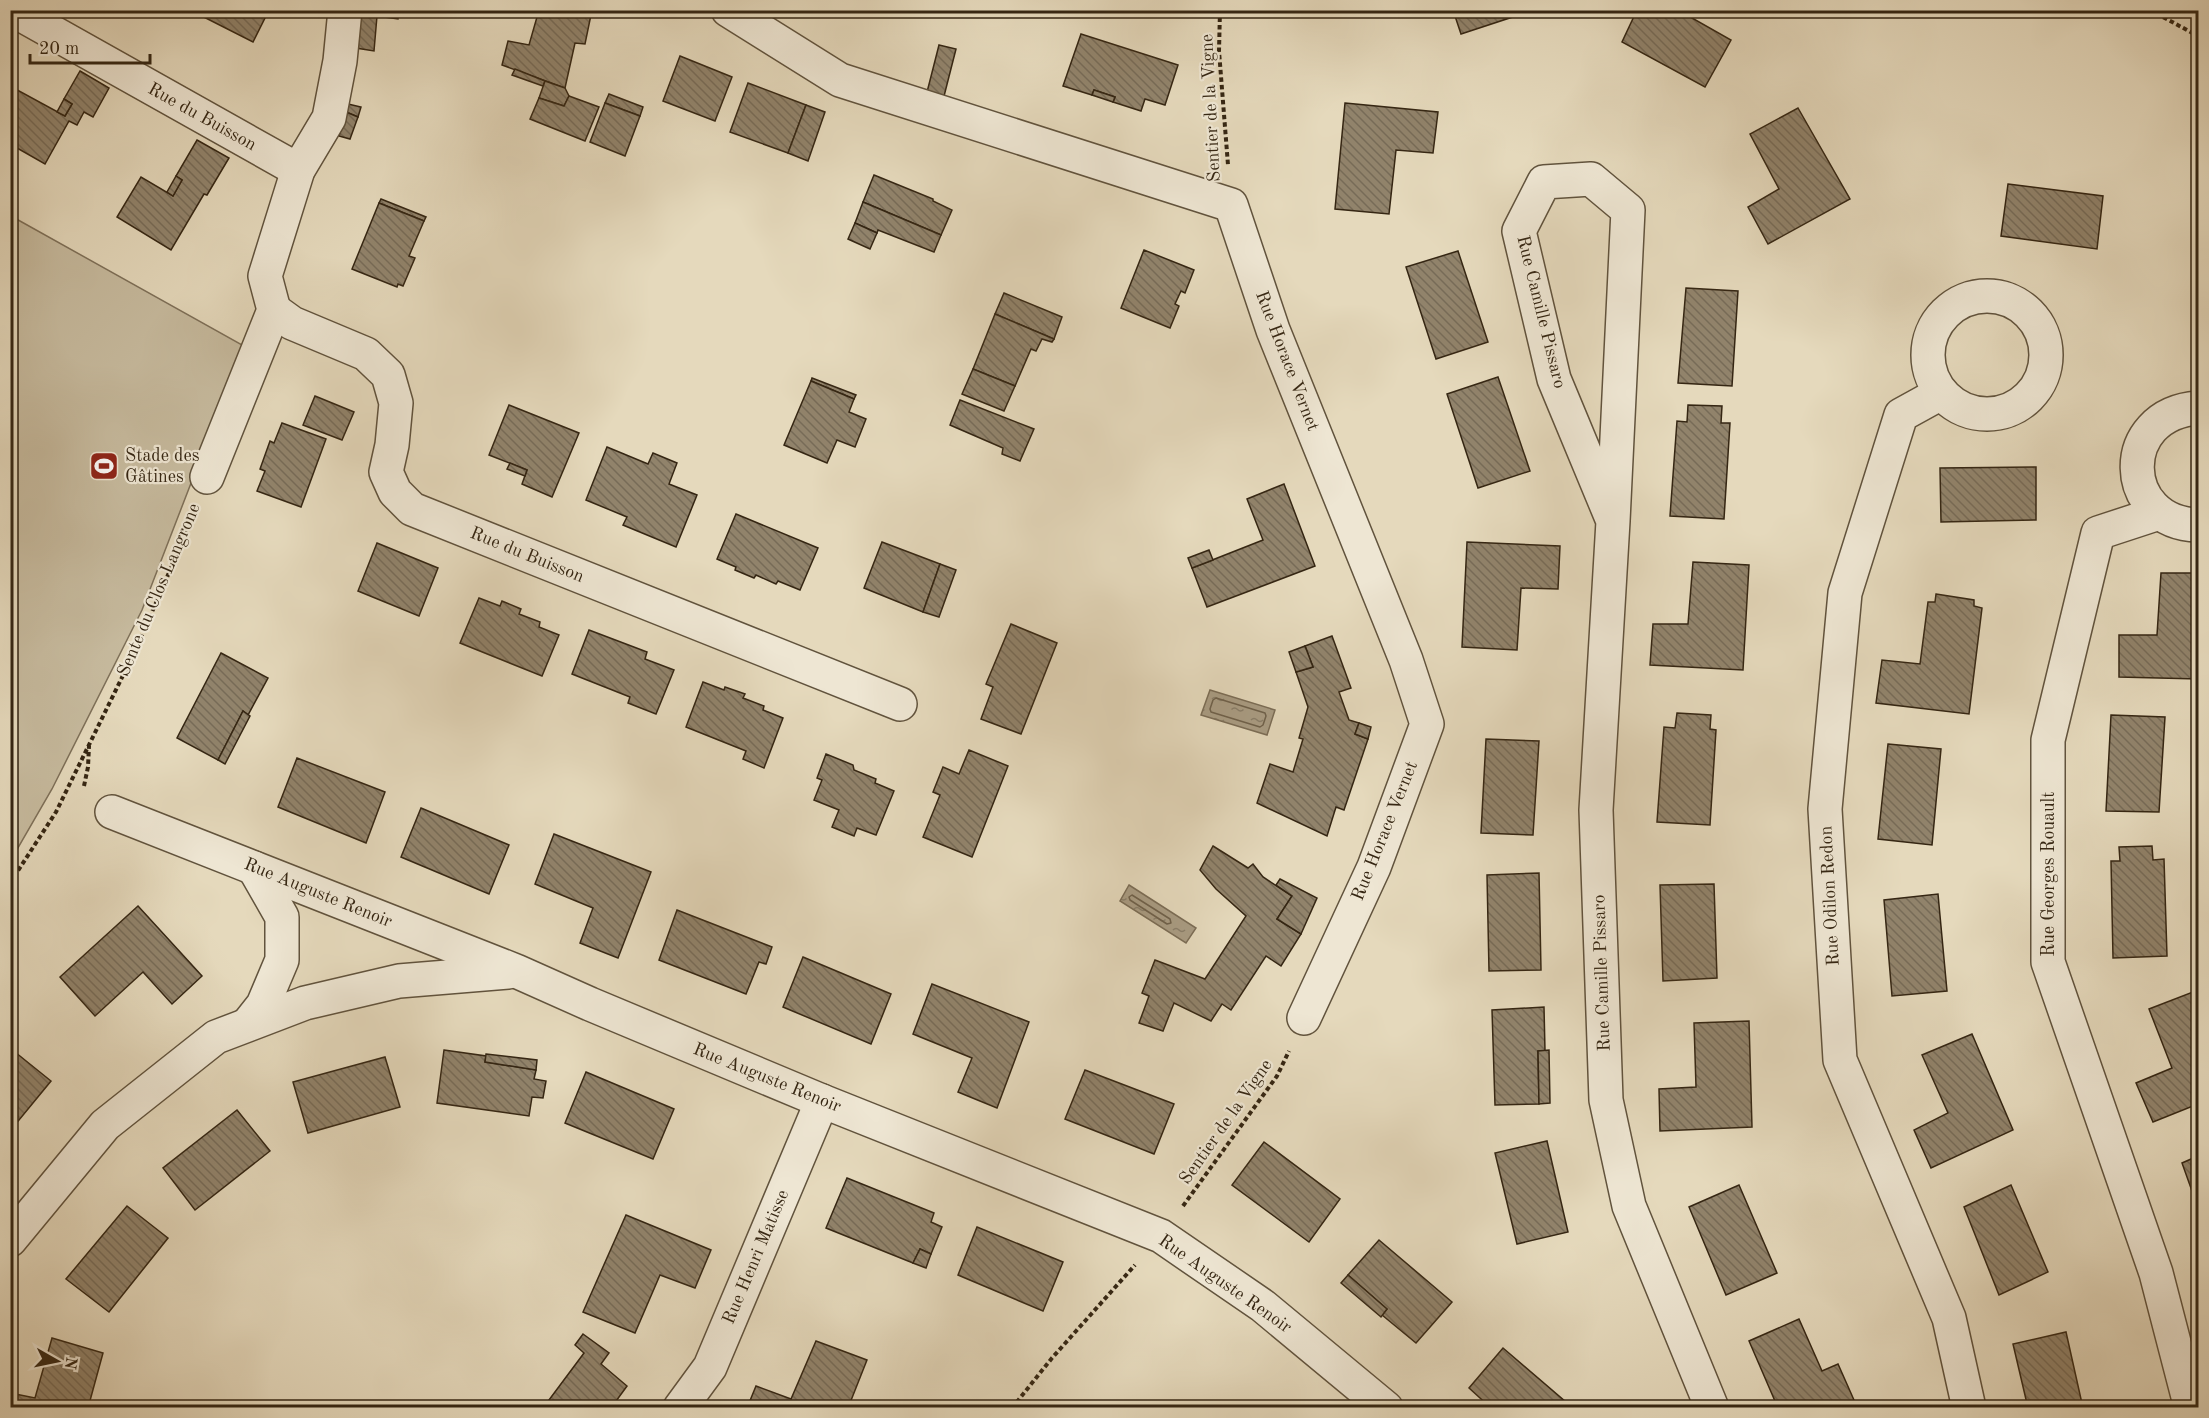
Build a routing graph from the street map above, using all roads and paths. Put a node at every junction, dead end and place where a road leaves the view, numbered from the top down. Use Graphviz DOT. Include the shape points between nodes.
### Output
graph roads {
  1 [pos="13,10"];
  2 [pos="345,10"];
  3 [pos="728,10"];
  4 [pos="1220,10"];
  5 [pos="2150,10"];
  6 [pos="2199,36"];
  7 [pos="298,170"];
  8 [pos="1230,205"];
  9 [pos="274,310"];
  10 [pos="1941,393"];
  11 [pos="2199,408"];
  12 [pos="207,477"];
  13 [pos="2159,513"];
  14 [pos="1613,521"];
  15 [pos="2199,525"];
  16 [pos="900,704"];
  17 [pos="112,812"];
  18 [pos="254,868"];
  19 [pos="10,884"];
  20 [pos="516,971"];
  21 [pos="1304,1018"];
  22 [pos="248,1024"];
  23 [pos="822,1101"];
  24 [pos="1161,1236"];
  25 [pos="10,1240"];
  26 [pos="680,1407"];
  27 [pos="1012,1407"];
  28 [pos="1386,1407"];
  29 [pos="1712,1407"];
  30 [pos="1969,1407"];
  31 [pos="2192,1407"];
  1 -- 7 [label="street, Rue du Buisson"];
  2 -- 7 [label="street" via="329,118"];
  3 -- 8 [label="street" via="840,80"];
  4 -- 8 [label="path, Sentier de la Vigne" via="1219,51"];
  5 -- 6 [label="path"];
  7 -- 9 [label="street" via="265,276"];
  8 -- 21 [label="street, Rue Horace Vernet" via="1274,330 1406,660 1427,724 1374,867"];
  9 -- 12 [label="street"];
  9 -- 16 [label="street, Rue du Buisson" via="292,323 366,354 388,375 396,403 386,472 395,492 412,509"];
  10 -- 30 [label="street, Rue Odilon Redon" via="1901,415 1845,593 1825,809 1840,1060 1949,1318"];
  11 -- 13 [label="street" via="2180,410 2163,418 2140,446 2139,482"];
  12 -- 19 [label="path, Sente du Clos Langrone" via="136,649 56,812"];
  13 -- 15 [label="street" via="2177,522"];
  13 -- 31 [label="street, Rue Georges Rouault" via="2098,533 2048,740 2048,962 2156,1273"];
  14 -- 14 [label="street, Rue Camille Pissaro" via="1628,210 1591,179 1544,182 1519,231 1554,379"];
  14 -- 29 [label="street, Rue Camille Pissaro" via="1596,810 1606,1100 1629,1206"];
  17 -- 18 [label="street, Rue Auguste Renoir"];
  18 -- 20 [label="street, Rue Auguste Renoir"];
  18 -- 22 [label="street" via="282,917 282,960 263,1005"];
  20 -- 22 [label="street" via="399,981 305,1003"];
  20 -- 23 [label="street, Rue Auguste Renoir"];
  21 -- 24 [label="path, Sentier de la Vigne" via="1277,1076"];
  22 -- 25 [label="street" via="216,1037 105,1125"];
  23 -- 24 [label="street, Rue Auguste Renoir"];
  23 -- 26 [label="street, Rue Henri Matisse" via="710,1367"];
  24 -- 27 [label="path, Sentier de la Vigne"];
  24 -- 28 [label="street, Rue Auguste Renoir" via="1263,1306"];
}
